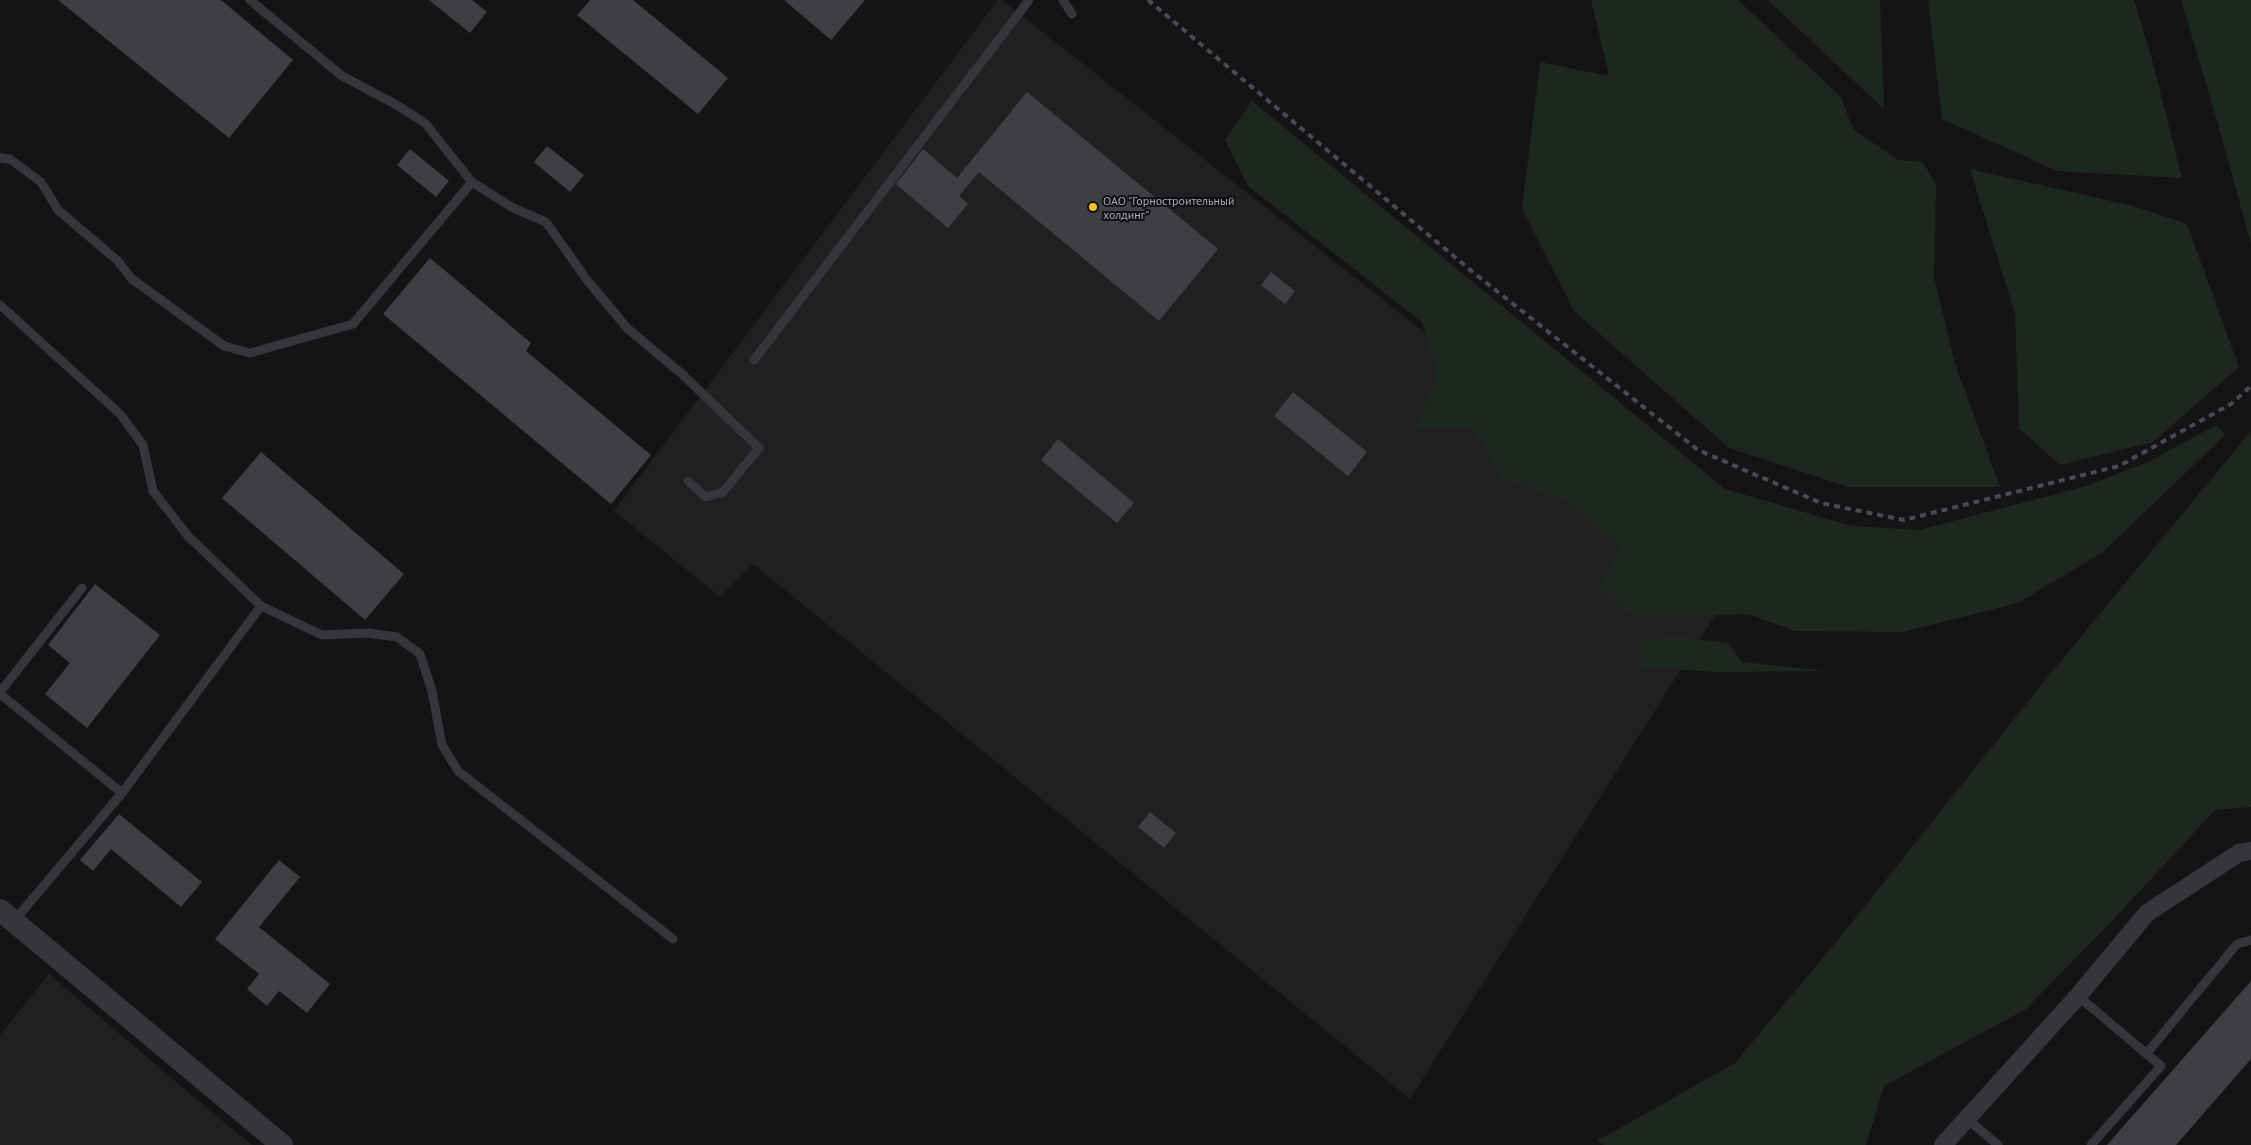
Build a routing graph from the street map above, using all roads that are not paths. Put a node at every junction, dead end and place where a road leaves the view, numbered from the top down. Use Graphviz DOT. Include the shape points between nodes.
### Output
graph roads {
  1 [pos="250,0"];
  2 [pos="1029,0"];
  3 [pos="1063,0"];
  4 [pos="1072,14"];
  5 [pos="0,158"];
  6 [pos="472,182"];
  7 [pos="0,305"];
  8 [pos="754,360"];
  9 [pos="688,481"];
  10 [pos="82,588"];
  11 [pos="260,606"];
  12 [pos="0,693"];
  13 [pos="122,793"];
  14 [pos="2251,851"];
  15 [pos="7,916"];
  16 [pos="673,939"];
  17 [pos="2251,940"];
  18 [pos="2078,996"];
  19 [pos="2147,1053"];
  20 [pos="1966,1118"];
  21 [pos="282,1145"];
  22 [pos="1943,1145"];
  23 [pos="1998,1145"];
  24 [pos="2091,1145"];
  1 -- 6 [label="lane" via="342,76 425,123"];
  2 -- 8 [label="lane"];
  3 -- 4 [label="lane"];
  5 -- 6 [label="lane" via="10,159 41,182 58,210 118,261 132,279 224,346 250,353 354,324"];
  6 -- 9 [label="lane" via="513,208 546,222 587,280 628,329 682,374 759,448 723,492 706,497"];
  7 -- 11 [label="lane" via="120,414 143,445 153,491 188,536"];
  10 -- 12 [label="lane"];
  11 -- 13 [label="lane"];
  11 -- 16 [label="lane" via="322,635 367,633 398,637 420,654 432,691 442,744 458,771"];
  12 -- 13 [label="lane"];
  13 -- 15 [label="lane"];
  14 -- 18 [label="street" via="2240,852 2147,913"];
  15 -- 21 [label="street"];
  17 -- 19 [label="lane" via="2237,944"];
  18 -- 19 [label="lane"];
  18 -- 20 [label="street"];
  19 -- 24 [label="lane" via="2161,1066"];
  20 -- 22 [label="street"];
  20 -- 23 [label="lane"];
}
